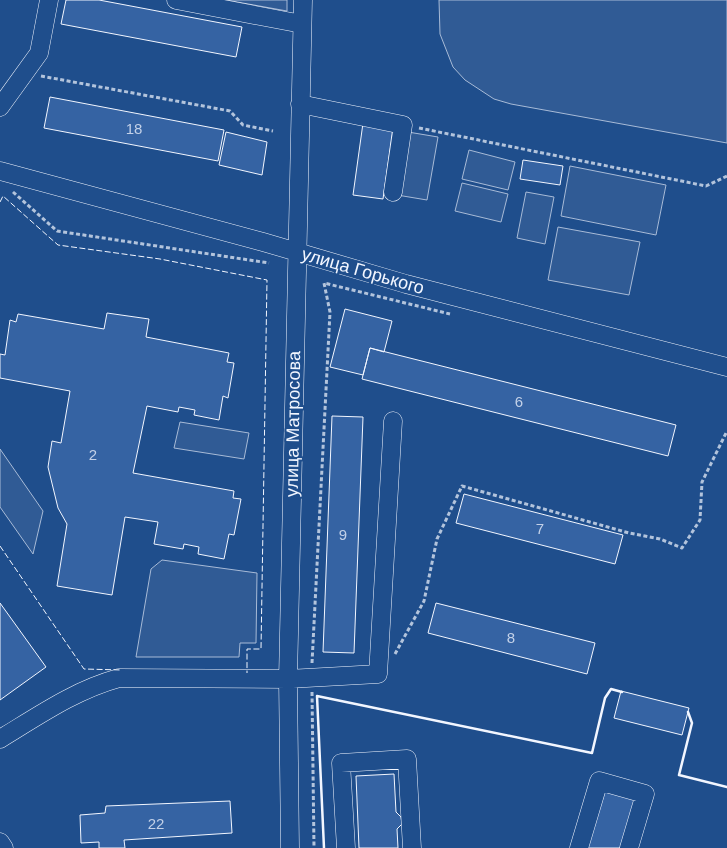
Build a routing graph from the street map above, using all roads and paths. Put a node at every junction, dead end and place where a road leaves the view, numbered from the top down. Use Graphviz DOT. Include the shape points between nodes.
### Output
graph roads {
  1 [pos="49,0"];
  2 [pos="176,0"];
  3 [pos="302,0"];
  4 [pos="203,2"];
  5 [pos="302,24"];
  6 [pos="17,84"];
  7 [pos="300,104"];
  8 [pos="0,106"];
  9 [pos="404,125"];
  10 [pos="272,131"];
  11 [pos="727,176"];
  12 [pos="3,178"];
  13 [pos="393,192"];
  14 [pos="297,252"];
  15 [pos="275,264"];
  16 [pos="458,316"];
  17 [pos="727,368"];
  18 [pos="393,421"];
  19 [pos="727,431"];
  20 [pos="378,674"];
  21 [pos="312,678"];
  22 [pos="288,679"];
  23 [pos="0,738"];
  24 [pos="0,842"];
  25 [pos="4,848"];
  26 [pos="290,848"];
  27 [pos="314,848"];
  28 [pos="346,848"];
  29 [pos="412,848"];
  30 [pos="579,848"];
  31 [pos="629,848"];
  1 -- 6 [label="street" via="41,48"];
  2 -- 4 [label="street"];
  3 -- 5 [label="street, улица Матросова"];
  4 -- 5 [label="street"];
  5 -- 7 [label="street, улица Матросова"];
  6 -- 8 [label="street"];
  6 -- 10 [label="path" via="40,76 220,109 230,111 243,125"];
  7 -- 9 [label="street"];
  7 -- 14 [label="street, улица Матросова"];
  9 -- 11 [label="path" via="706,186"];
  9 -- 13 [label="street"];
  12 -- 14 [label="street, улица Горького"];
  12 -- 15 [label="path" via="57,231"];
  14 -- 17 [label="street, улица Горького" via="406,284"];
  14 -- 22 [label="street, улица Матросова"];
  16 -- 21 [label="path" via="324,283 330,312"];
  18 -- 20 [label="street"];
  19 -- 20 [label="path" via="702,482 700,520 682,548 660,539 629,534 462,486 437,540 424,601 400,648"];
  20 -- 21 [label="street"];
  21 -- 22 [label="street"];
  21 -- 27 [label="path"];
  22 -- 23 [label="street" via="119,678 69,698"];
  22 -- 26 [label="street, улица Матросова"];
  24 -- 25 [label="street"];
  28 -- 29 [label="street" via="341,763 407,759"];
  30 -- 31 [label="street" via="599,781 645,794"];
}
